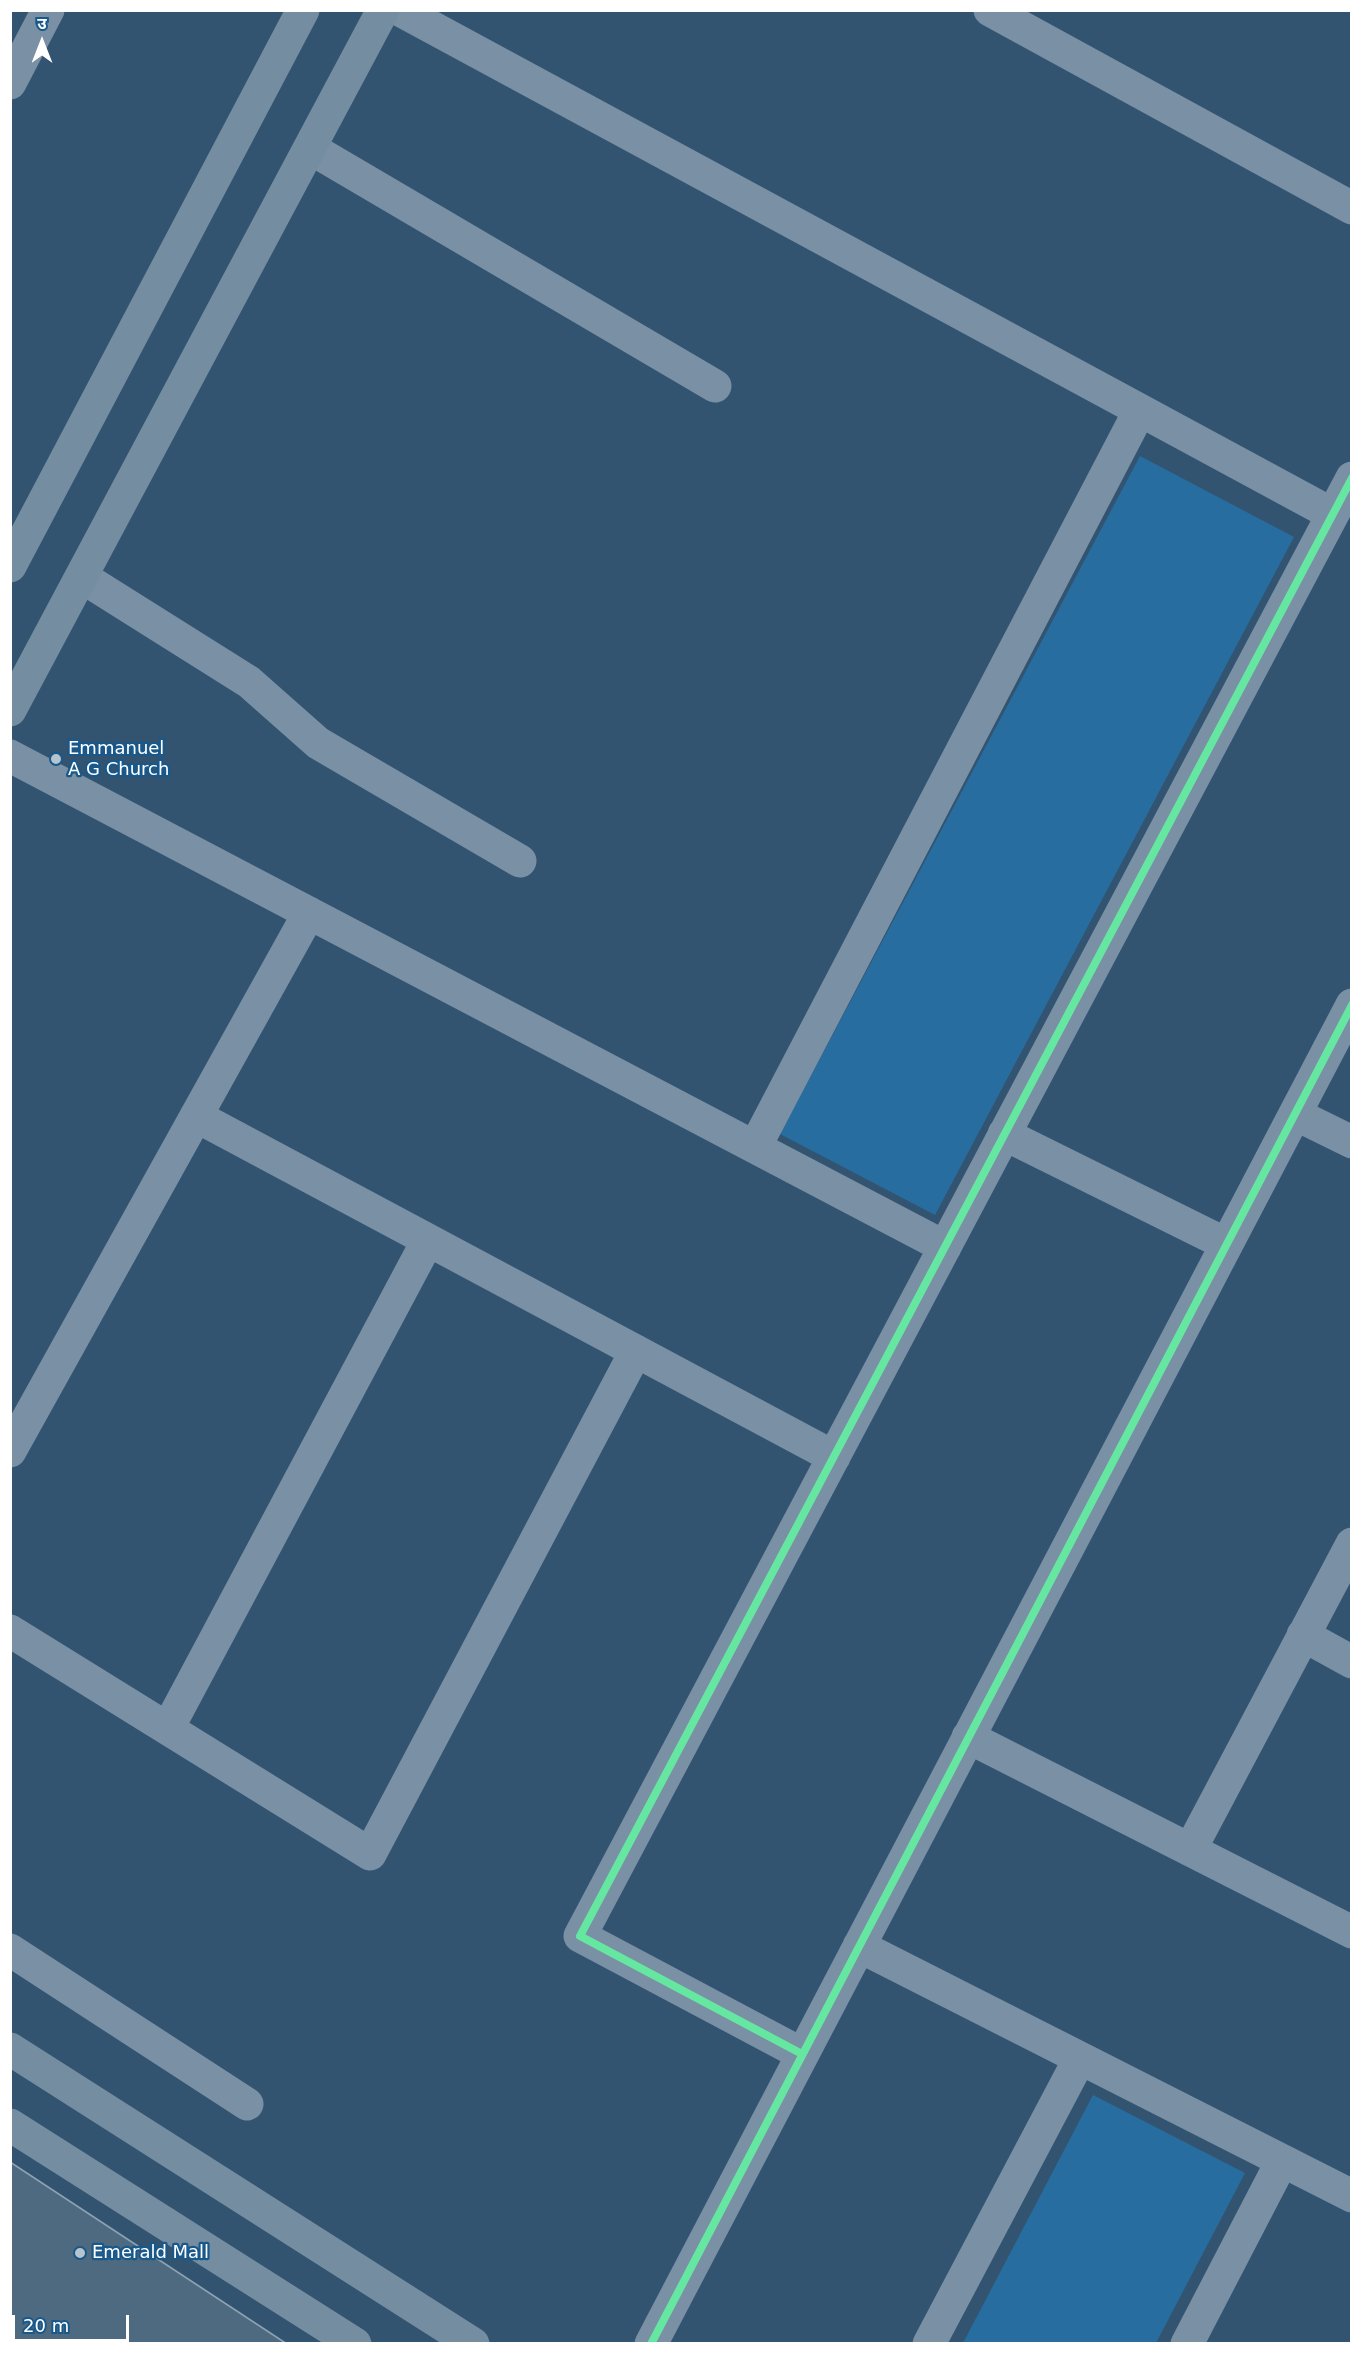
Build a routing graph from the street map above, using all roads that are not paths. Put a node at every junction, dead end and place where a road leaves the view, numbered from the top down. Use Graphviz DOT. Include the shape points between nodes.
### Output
graph roads {
  1 [pos="48,10"];
  2 [pos="303,10"];
  3 [pos="383,10"];
  4 [pos="400,10"];
  5 [pos="990,10"];
  6 [pos="20,42"];
  7 [pos="10,83"];
  8 [pos="310,148"];
  9 [pos="1352,208"];
  10 [pos="715,386"];
  11 [pos="1140,410"];
  12 [pos="1352,478"];
  13 [pos="1332,514"];
  14 [pos="13,557"];
  15 [pos="82,577"];
  16 [pos="10,710"];
  17 [pos="10,756"];
  18 [pos="519,861"];
  19 [pos="309,913"];
  20 [pos="1352,1005"];
  21 [pos="1295,1114"];
  22 [pos="196,1116"];
  23 [pos="1004,1134"];
  24 [pos="1352,1142"];
  25 [pos="755,1147"];
  26 [pos="428,1240"];
  27 [pos="1226,1244"];
  28 [pos="945,1247"];
  29 [pos="636,1351"];
  30 [pos="10,1451"];
  31 [pos="834,1457"];
  32 [pos="1352,1544"];
  33 [pos="10,1631"];
  34 [pos="1303,1635"];
  35 [pos="1352,1662"];
  36 [pos="168,1728"];
  37 [pos="968,1737"];
  38 [pos="1190,1850"];
  39 [pos="1352,1932"];
  40 [pos="859,1946"];
  41 [pos="10,1950"];
  42 [pos="10,2049"];
  43 [pos="802,2054"];
  44 [pos="1080,2058"];
  45 [pos="246,2104"];
  46 [pos="10,2125"];
  47 [pos="1282,2161"];
  48 [pos="1352,2196"];
  49 [pos="355,2343"];
  50 [pos="473,2343"];
  51 [pos="651,2343"];
  52 [pos="929,2343"];
  53 [pos="1187,2343"];
  1 -- 6 [label="street"];
  2 -- 14 [label="street"];
  3 -- 8 [label="street"];
  4 -- 11 [label="street"];
  5 -- 9 [label="street"];
  6 -- 7 [label="street"];
  8 -- 10 [label="street"];
  8 -- 15 [label="street"];
  11 -- 13 [label="street"];
  11 -- 25 [label="street"];
  12 -- 13 [label="street"];
  13 -- 23 [label="street"];
  15 -- 16 [label="street"];
  15 -- 18 [label="street" via="249,682 318,743"];
  17 -- 19 [label="street"];
  19 -- 22 [label="street"];
  19 -- 25 [label="street"];
  20 -- 21 [label="street"];
  21 -- 24 [label="street"];
  21 -- 27 [label="street"];
  22 -- 26 [label="street"];
  22 -- 30 [label="street"];
  23 -- 27 [label="street"];
  23 -- 28 [label="street"];
  25 -- 28 [label="street"];
  26 -- 29 [label="street"];
  26 -- 36 [label="street"];
  27 -- 37 [label="street"];
  28 -- 31 [label="street"];
  29 -- 31 [label="street"];
  29 -- 36 [label="street" via="370,1854"];
  31 -- 43 [label="street" via="580,1936"];
  32 -- 34 [label="street"];
  33 -- 36 [label="street"];
  34 -- 35 [label="street"];
  34 -- 38 [label="street"];
  37 -- 38 [label="street"];
  37 -- 40 [label="street"];
  38 -- 39 [label="street"];
  40 -- 43 [label="street"];
  40 -- 44 [label="street"];
  41 -- 45 [label="street"];
  42 -- 50 [label="street"];
  43 -- 51 [label="street"];
  44 -- 47 [label="street"];
  44 -- 52 [label="street"];
  46 -- 49 [label="street"];
  47 -- 48 [label="street"];
  47 -- 53 [label="street"];
}
